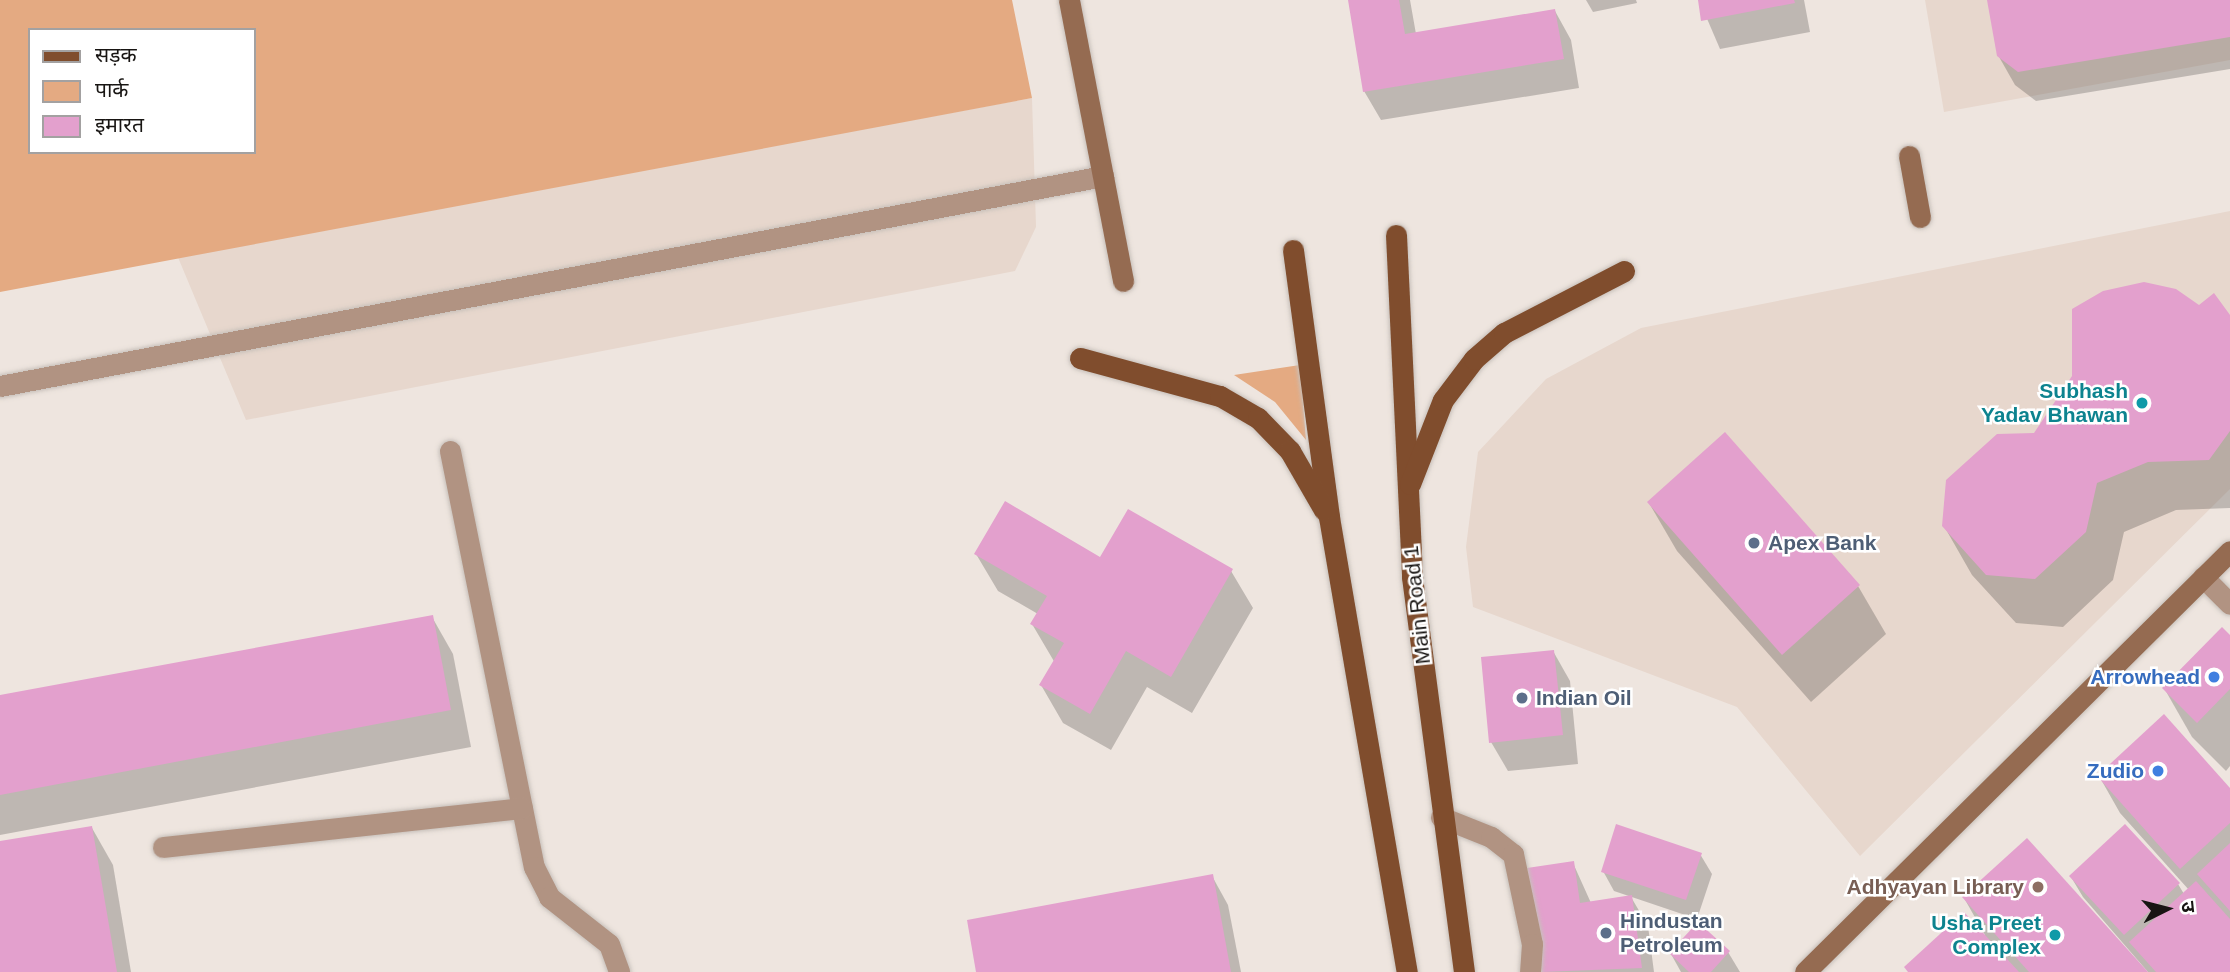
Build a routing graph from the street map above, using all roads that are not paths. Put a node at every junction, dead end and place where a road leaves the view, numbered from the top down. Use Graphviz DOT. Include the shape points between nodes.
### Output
graph roads {
  1 [pos="1069,0"];
  2 [pos="1909,156"];
  3 [pos="1103,176"];
  4 [pos="1920,217"];
  5 [pos="1396,235"];
  6 [pos="1293,250"];
  7 [pos="1624,271"];
  8 [pos="1123,281"];
  9 [pos="1080,358"];
  10 [pos="0,386"];
  11 [pos="450,451"];
  12 [pos="1406,492"];
  13 [pos="1329,517"];
  14 [pos="2230,551"];
  15 [pos="2203,577"];
  16 [pos="2230,604"];
  17 [pos="522,808"];
  18 [pos="1441,817"];
  19 [pos="163,847"];
  20 [pos="619,972"];
  21 [pos="1407,972"];
  22 [pos="1464,972"];
  23 [pos="1530,972"];
  24 [pos="1805,972"];
  1 -- 3 [label="street"];
  2 -- 4 [label="street"];
  3 -- 8 [label="street"];
  3 -- 10 [label="street"];
  5 -- 12 [label="main road, Main Road 1" via="1404,315"];
  6 -- 13 [label="main road"];
  7 -- 12 [label="main road" via="1504,333 1474,359 1443,400"];
  9 -- 13 [label="main road" via="1208,392 1258,418 1290,452"];
  11 -- 17 [label="street"];
  12 -- 18 [label="main road, Main Road 1"];
  13 -- 21 [label="main road"];
  14 -- 15 [label="street"];
  15 -- 16 [label="street"];
  15 -- 24 [label="street"];
  17 -- 19 [label="street"];
  17 -- 20 [label="street" via="534,867 550,897 609,944"];
  18 -- 22 [label="main road, Main Road 1"];
  18 -- 23 [label="street" via="1491,837 1513,854 1532,944"];
}
